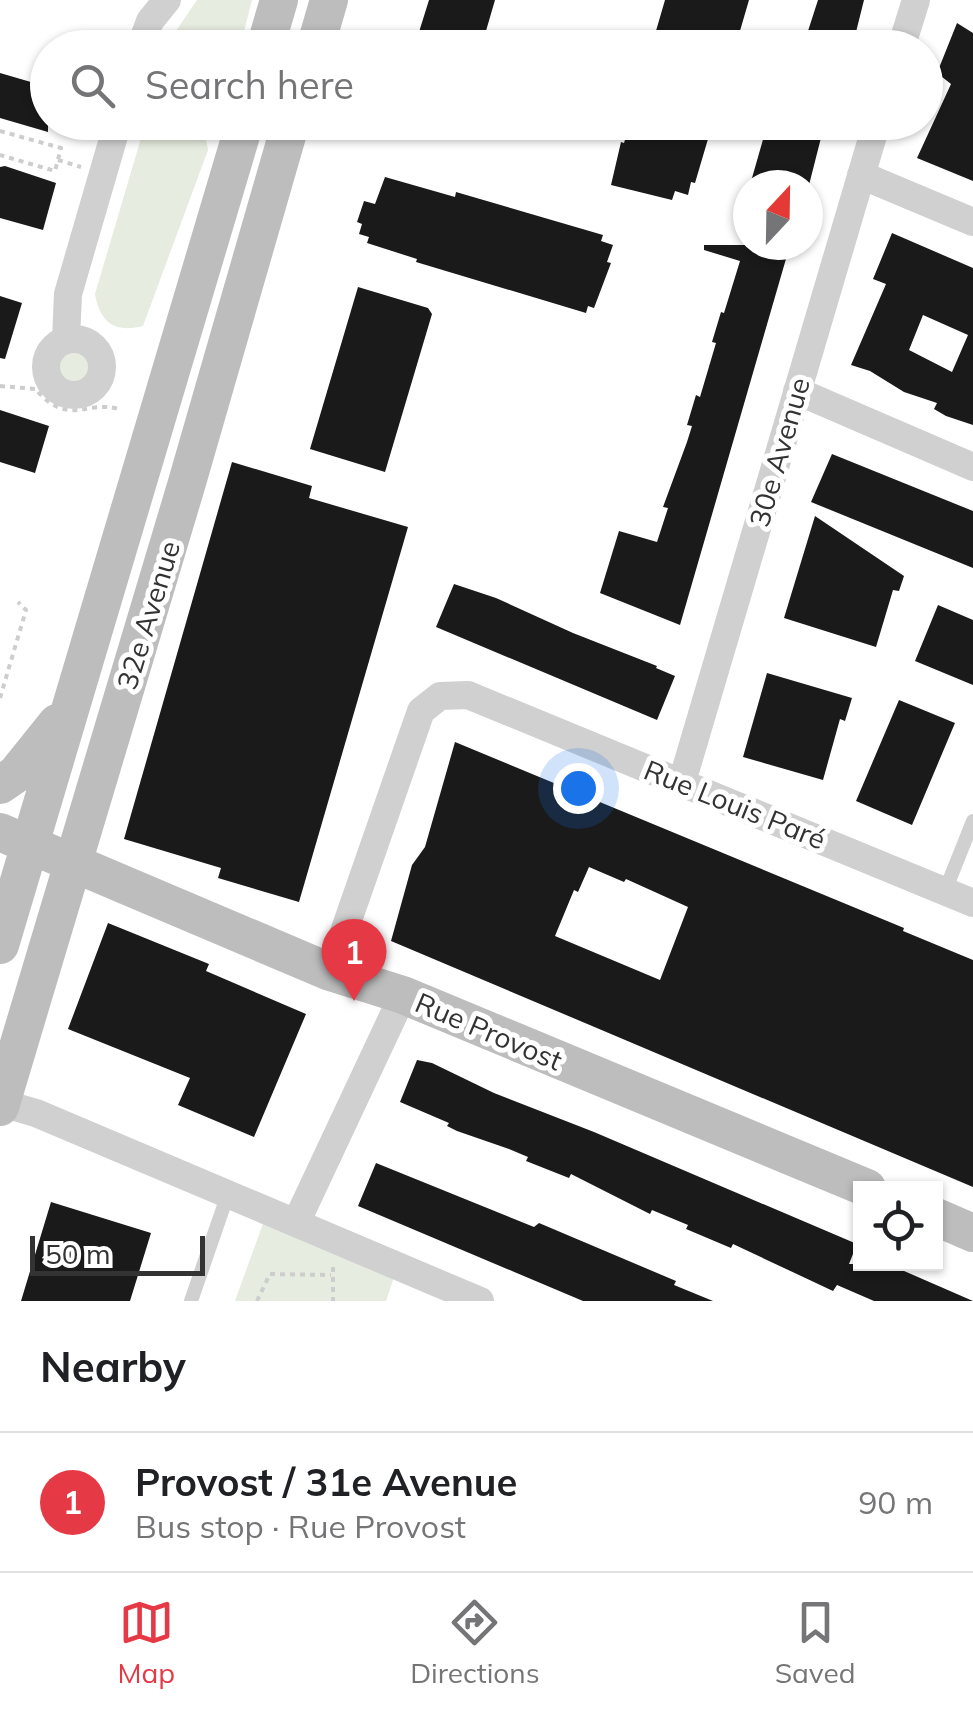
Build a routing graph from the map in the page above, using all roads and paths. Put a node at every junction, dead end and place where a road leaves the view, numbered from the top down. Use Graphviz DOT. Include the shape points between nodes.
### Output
graph roads {
  1 [pos="167,0"];
  2 [pos="279,0"];
  3 [pos="330,0"];
  4 [pos="916,0"];
  5 [pos="147,30"];
  6 [pos="270,30"];
  7 [pos="321,30"];
  8 [pos="907,30"];
  9 [pos="0,131"];
  10 [pos="30,139"];
  11 [pos="32,140"];
  12 [pos="113,140"];
  13 [pos="240,140"];
  14 [pos="283,140"];
  15 [pos="872,140"];
  16 [pos="0,155"];
  17 [pos="58,160"];
  18 [pos="85,168"];
  19 [pos="861,176"];
  20 [pos="973,222"];
  21 [pos="66,339"];
  22 [pos="0,386"];
  23 [pos="797,391"];
  24 [pos="119,408"];
  25 [pos="973,467"];
  26 [pos="18,602"];
  27 [pos="0,698"];
  28 [pos="71,705"];
  29 [pos="682,782"];
  30 [pos="0,784"];
  31 [pos="973,820"];
  32 [pos="15,838"];
  33 [pos="74,864"];
  34 [pos="945,891"];
  35 [pos="973,902"];
  36 [pos="6,904"];
  37 [pos="0,945"];
  38 [pos="330,972"];
  39 [pos="403,996"];
  40 [pos="1,1105"];
  41 [pos="853,1182"];
  42 [pos="228,1194"];
  43 [pos="943,1220"];
  44 [pos="296,1222"];
  45 [pos="973,1233"];
  46 [pos="338,1258"];
  47 [pos="331,1276"];
  48 [pos="192,1301"];
  49 [pos="257,1301"];
  50 [pos="333,1301"];
  51 [pos="480,1301"];
  1 -- 5 [label="street"];
  2 -- 6 [label="main road"];
  3 -- 7 [label="main road"];
  4 -- 8 [label="street"];
  9 -- 10 [label="path"];
  11 -- 17 [label="path" via="61,148"];
  12 -- 21 [label="street" via="68,294"];
  13 -- 28 [label="main road, 32e Avenue"];
  14 -- 33 [label="main road, 32e Avenue"];
  15 -- 19 [label="street, 30e Avenue"];
  16 -- 17 [label="path" via="55,171"];
  17 -- 18 [label="path"];
  19 -- 20 [label="street"];
  19 -- 23 [label="street, 30e Avenue"];
  22 -- 24 [label="path" via="37,390 76,413 98,403"];
  23 -- 25 [label="street"];
  23 -- 29 [label="street, 30e Avenue"];
  26 -- 27 [label="path" via="26,610"];
  28 -- 30 [label="main road" via="16,774"];
  28 -- 32 [label="main road, 32e Avenue"];
  29 -- 34 [label="street, Rue Louis Paré"];
  29 -- 38 [label="street, Rue Louis Paré" via="468,695 440,696 421,711"];
  31 -- 34 [label="lane"];
  32 -- 33 [label="main road, Rue Provost"];
  32 -- 36 [label="main road, 32e Avenue"];
  33 -- 38 [label="main road, Rue Provost"];
  33 -- 40 [label="main road, 32e Avenue"];
  34 -- 35 [label="street, Rue Louis Paré"];
  36 -- 37 [label="main road, 32e Avenue"];
  38 -- 39 [label="main road, Rue Provost"];
  39 -- 41 [label="main road, Rue Provost"];
  39 -- 44 [label="street"];
  40 -- 42 [label="street" via="36,1112"];
  42 -- 44 [label="street"];
  42 -- 48 [label="lane"];
  43 -- 45 [label="main road"];
  44 -- 51 [label="street"];
  46 -- 47 [label="path"];
  47 -- 49 [label="path" via="270,1274"];
  47 -- 50 [label="path"];
}
